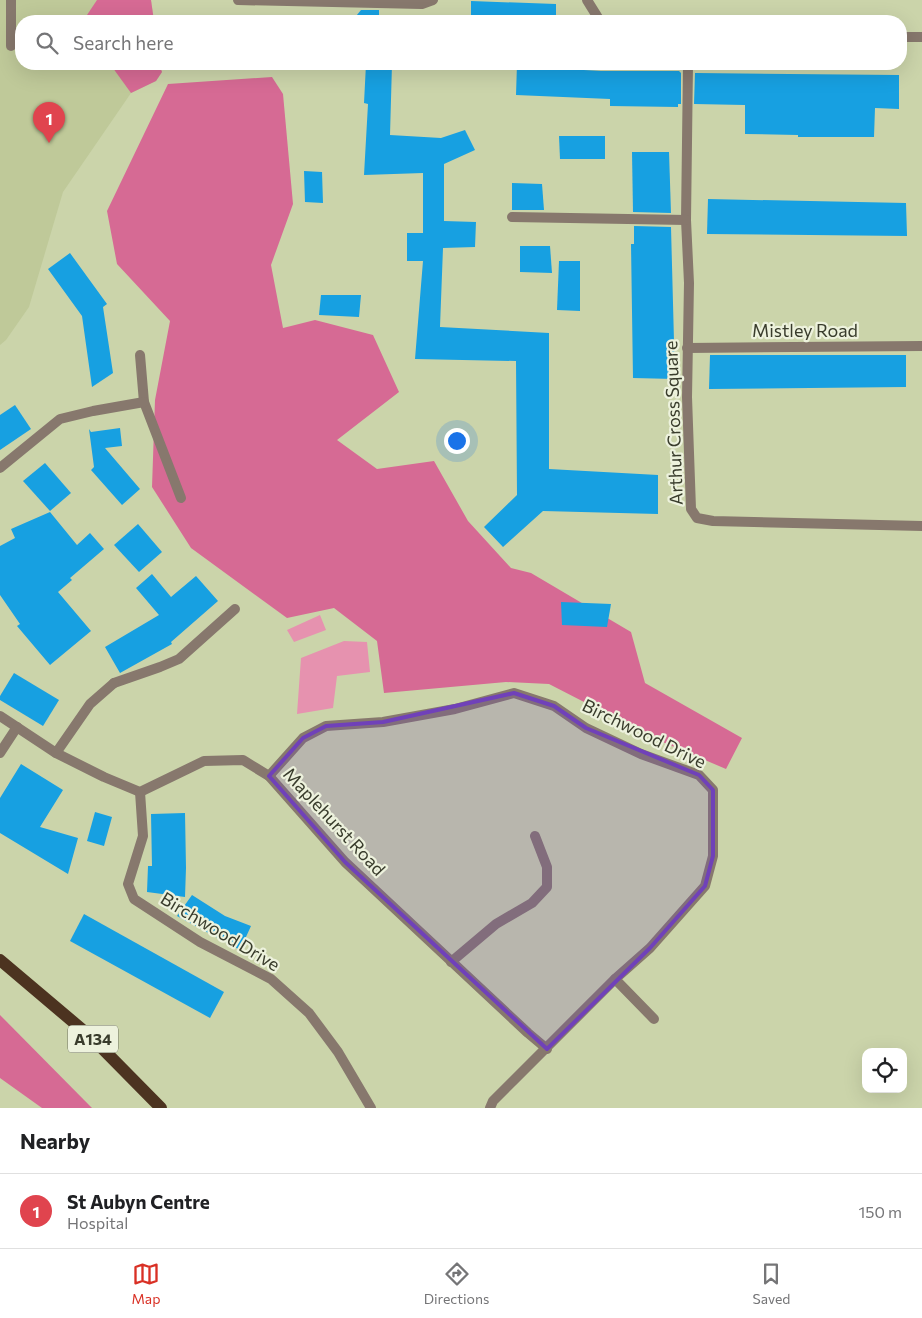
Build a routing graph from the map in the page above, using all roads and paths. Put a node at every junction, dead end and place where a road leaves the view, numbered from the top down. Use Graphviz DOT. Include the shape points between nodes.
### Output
graph roads {
  1 [pos="11,0"];
  2 [pos="238,0"];
  3 [pos="433,0"];
  4 [pos="587,0"];
  5 [pos="324,1"];
  6 [pos="596,15"];
  7 [pos="907,37"];
  8 [pos="922,37"];
  9 [pos="11,46"];
  10 [pos="688,70"];
  11 [pos="512,217"];
  12 [pos="686,220"];
  13 [pos="922,346"];
  14 [pos="687,348"];
  15 [pos="140,355"];
  16 [pos="144,402"];
  17 [pos="0,468"];
  18 [pos="181,498"];
  19 [pos="922,526"];
  20 [pos="235,609"];
  21 [pos="0,716"];
  22 [pos="17,728"];
  23 [pos="0,753"];
  24 [pos="56,753"];
  25 [pos="269,776"];
  26 [pos="140,792"];
  27 [pos="535,836"];
  28 [pos="0,960"];
  29 [pos="451,962"];
  30 [pos="615,979"];
  31 [pos="654,1019"];
  32 [pos="547,1049"];
  33 [pos="161,1108"];
  34 [pos="371,1108"];
  35 [pos="490,1108"];
  1 -- 9 [label="street"];
  2 -- 5 [label="street"];
  3 -- 5 [label="street" via="422,4"];
  4 -- 6 [label="street"];
  7 -- 8 [label="street"];
  10 -- 12 [label="street, Arthur Cross Square"];
  11 -- 12 [label="street"];
  12 -- 14 [label="street, Arthur Cross Square" via="689,283"];
  13 -- 14 [label="street, Mistley Road"];
  14 -- 19 [label="street, Arthur Cross Square" via="691,510 697,518"];
  15 -- 16 [label="street"];
  16 -- 17 [label="street" via="60,419"];
  16 -- 18 [label="street"];
  20 -- 24 [label="street" via="179,659 114,683 90,704"];
  21 -- 22 [label="street"];
  22 -- 23 [label="street"];
  22 -- 24 [label="street"];
  24 -- 26 [label="street"];
  25 -- 26 [label="street, Maplehurst Road" via="243,760 204,761"];
  25 -- 29 [label="street, Maplehurst Road" via="345,862"];
  25 -- 30 [label="street, Birchwood Drive" via="303,738 326,726 383,722 455,709 514,693 554,706 594,732 641,754 700,775 713,790 713,856 705,886 650,948"];
  26 -- 34 [label="street, Birchwood Drive" via="143,836 128,884 134,899 200,942 271,979 309,1013 338,1052"];
  27 -- 29 [label="street" via="547,867 547,887 532,902 496,924"];
  28 -- 33 [label="main road, A134" via="91,1037"];
  29 -- 32 [label="street, Maplehurst Road"];
  30 -- 31 [label="street"];
  30 -- 32 [label="street, Birchwood Drive"];
  32 -- 35 [label="street, Birchwood Drive"];
}
